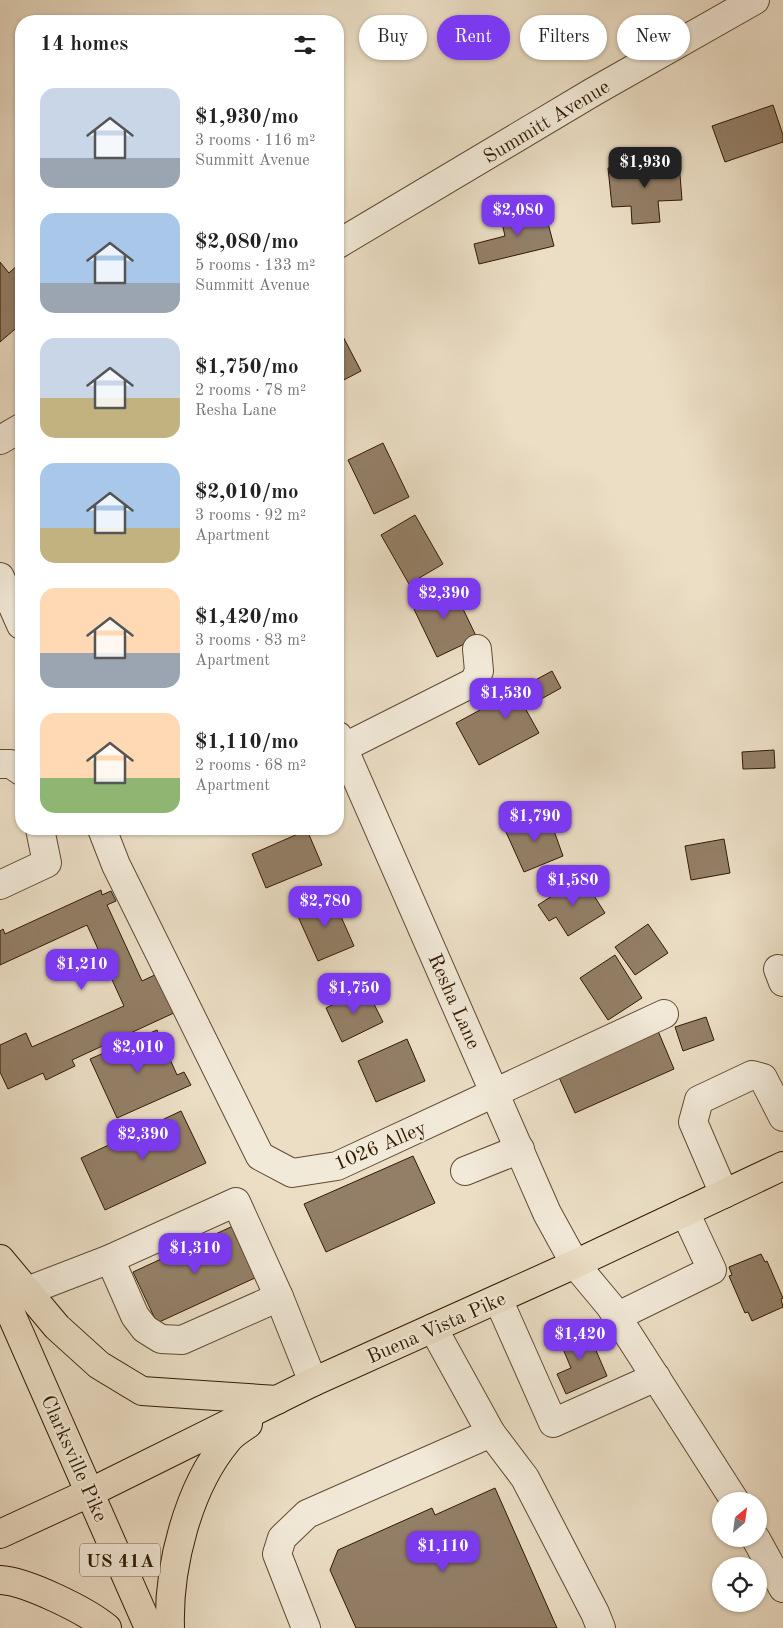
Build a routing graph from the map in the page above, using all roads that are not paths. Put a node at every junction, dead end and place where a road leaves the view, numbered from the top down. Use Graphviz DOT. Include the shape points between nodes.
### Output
graph roads {
  1 [pos="755,0"];
  2 [pos="344,240"];
  3 [pos="15,431"];
  4 [pos="0,440"];
  5 [pos="0,576"];
  6 [pos="15,611"];
  7 [pos="477,648"];
  8 [pos="344,740"];
  9 [pos="344,751"];
  10 [pos="0,764"];
  11 [pos="15,767"];
  12 [pos="41,835"];
  13 [pos="104,835"];
  14 [pos="0,885"];
  15 [pos="664,1014"];
  16 [pos="496,1094"];
  17 [pos="783,1117"];
  18 [pos="520,1149"];
  19 [pos="465,1172"];
  20 [pos="781,1172"];
  21 [pos="724,1194"];
  22 [pos="684,1212"];
  23 [pos="0,1259"];
  24 [pos="110,1259"];
  25 [pos="575,1264"];
  26 [pos="0,1289"];
  27 [pos="28,1291"];
  28 [pos="280,1297"];
  29 [pos="498,1299"];
  30 [pos="618,1316"];
  31 [pos="433,1328"];
  32 [pos="656,1377"];
  33 [pos="314,1382"];
  34 [pos="279,1400"];
  35 [pos="491,1433"];
  36 [pos="91,1492"];
  37 [pos="729,1492"];
  38 [pos="0,1534"];
  39 [pos="761,1548"];
  40 [pos="0,1580"];
  41 [pos="783,1588"];
  42 [pos="107,1628"];
  43 [pos="149,1628"];
  44 [pos="170,1628"];
  45 [pos="306,1628"];
  46 [pos="601,1628"];
  1 -- 2 [label="street, Summitt Avenue"];
  3 -- 4 [label="street"];
  5 -- 6 [label="street"];
  7 -- 8 [label="street" via="479,671 474,682"];
  9 -- 16 [label="street, Resha Lane"];
  10 -- 11 [label="street"];
  12 -- 14 [label="street" via="47,863"];
  13 -- 16 [label="street, 1026 Alley" via="116,865 260,1156 292,1173 337,1166"];
  15 -- 16 [label="street, 1026 Alley"];
  16 -- 18 [label="street, Resha Lane"];
  17 -- 21 [label="street" via="763,1078 752,1075 699,1100 693,1122"];
  18 -- 19 [label="street"];
  18 -- 25 [label="street, Resha Lane" via="547,1212"];
  20 -- 21 [label="main road, Buena Vista Pike"];
  21 -- 22 [label="main road, Buena Vista Pike"];
  22 -- 25 [label="main road, Buena Vista Pike"];
  22 -- 30 [label="street" via="712,1270"];
  23 -- 27 [label="main road"];
  24 -- 27 [label="street"];
  24 -- 28 [label="street" via="134,1316 145,1329 161,1339 182,1340"];
  24 -- 28 [label="street" via="236,1202"];
  25 -- 29 [label="main road, Buena Vista Pike"];
  25 -- 30 [label="street, Resha Lane"];
  26 -- 36 [label="main road, Clarksville Pike / US 41A"];
  27 -- 34 [label="main road" via="57,1327 99,1365 142,1390"];
  28 -- 33 [label="street"];
  29 -- 31 [label="main road, Buena Vista Pike"];
  29 -- 32 [label="street" via="553,1423"];
  30 -- 32 [label="street, Resha Lane"];
  31 -- 33 [label="main road, Buena Vista Pike"];
  31 -- 35 [label="street"];
  32 -- 37 [label="street, Resha Lane"];
  33 -- 34 [label="main road, Buena Vista Pike"];
  34 -- 36 [label="main road, Buena Vista Pike"];
  34 -- 44 [label="main road" via="228,1440 203,1479 185,1526 174,1568"];
  35 -- 45 [label="street" via="307,1514 282,1538 277,1554"];
  35 -- 46 [label="street" via="525,1478"];
  36 -- 38 [label="main road, Buena Vista Pike"];
  36 -- 43 [label="main road, Clarksville Pike / US 41A"];
  39 -- 41 [label="street"];
  40 -- 42 [label="main road" via="12,1580 60,1600"];
}
